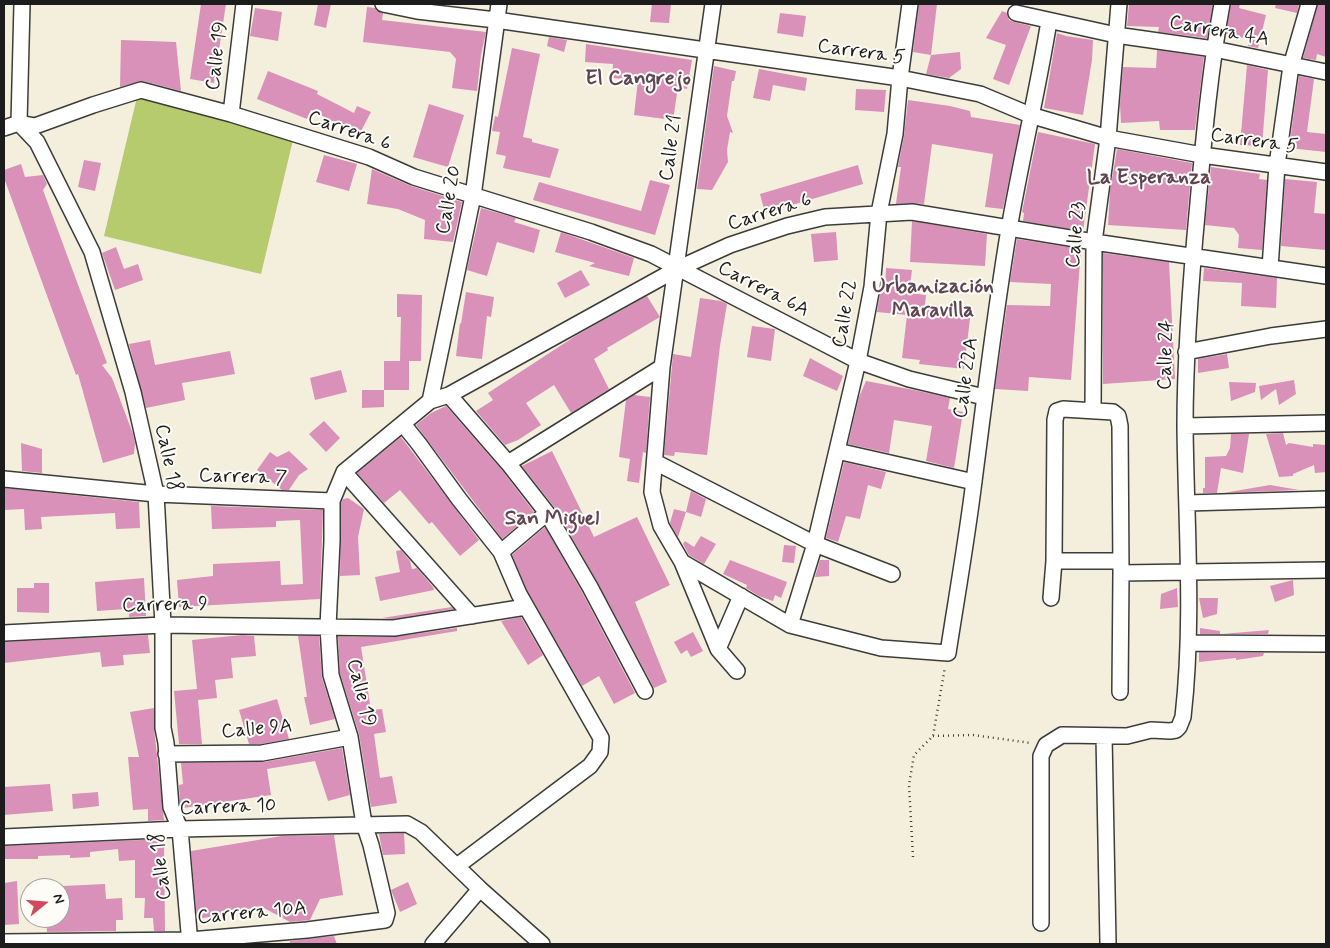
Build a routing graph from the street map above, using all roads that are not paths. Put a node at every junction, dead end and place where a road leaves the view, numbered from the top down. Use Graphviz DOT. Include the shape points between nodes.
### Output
graph roads {
  1 [pos="22,4"];
  2 [pos="244,4"];
  3 [pos="383,4"];
  4 [pos="499,4"];
  5 [pos="713,4"];
  6 [pos="910,4"];
  7 [pos="1120,4"];
  8 [pos="1222,4"];
  9 [pos="1309,4"];
  10 [pos="1016,13"];
  11 [pos="496,20"];
  12 [pos="1049,20"];
  13 [pos="1116,35"];
  14 [pos="1214,49"];
  15 [pos="706,50"];
  16 [pos="1292,66"];
  17 [pos="1326,72"];
  18 [pos="900,78"];
  19 [pos="231,114"];
  20 [pos="1030,115"];
  21 [pos="19,123"];
  22 [pos="4,128"];
  23 [pos="1108,138"];
  24 [pos="1202,155"];
  25 [pos="1277,165"];
  26 [pos="1326,172"];
  27 [pos="473,196"];
  28 [pos="879,213"];
  29 [pos="1009,229"];
  30 [pos="1094,242"];
  31 [pos="1193,257"];
  32 [pos="1270,268"];
  33 [pos="677,269"];
  34 [pos="1326,276"];
  35 [pos="1326,329"];
  36 [pos="1186,352"];
  37 [pos="858,361"];
  38 [pos="662,367"];
  39 [pos="449,395"];
  40 [pos="984,396"];
  41 [pos="430,401"];
  42 [pos="1092,410"];
  43 [pos="403,424"];
  44 [pos="1326,424"];
  45 [pos="1185,426"];
  46 [pos="837,451"];
  47 [pos="655,462"];
  48 [pos="508,463"];
  49 [pos="344,472"];
  50 [pos="4,479"];
  51 [pos="974,482"];
  52 [pos="156,494"];
  53 [pos="1326,499"];
  54 [pos="332,501"];
  55 [pos="1187,504"];
  56 [pos="547,513"];
  57 [pos="815,544"];
  58 [pos="501,552"];
  59 [pos="1054,561"];
  60 [pos="682,562"];
  61 [pos="1121,567"];
  62 [pos="1326,570"];
  63 [pos="1189,573"];
  64 [pos="892,574"];
  65 [pos="742,596"];
  66 [pos="1051,598"];
  67 [pos="526,607"];
  68 [pos="472,616"];
  69 [pos="163,625"];
  70 [pos="790,625"];
  71 [pos="328,627"];
  72 [pos="4,633"];
  73 [pos="1189,642"];
  74 [pos="1326,644"];
  75 [pos="718,649"];
  76 [pos="737,670"];
  77 [pos="645,691"];
  78 [pos="1120,692"];
  79 [pos="1104,736"];
  80 [pos="350,737"];
  81 [pos="166,754"];
  82 [pos="364,824"];
  83 [pos="180,829"];
  84 [pos="4,837"];
  85 [pos="457,866"];
  86 [pos="480,889"];
  87 [pos="384,920"];
  88 [pos="1041,923"];
  89 [pos="4,942"];
  90 [pos="190,942"];
  91 [pos="440,942"];
  92 [pos="1108,943"];
  93 [pos="542,944"];
  1 -- 21 [label="street"];
  2 -- 19 [label="street, Calle 19"];
  3 -- 11 [label="street, Carrera 5"];
  4 -- 11 [label="street, Calle 20"];
  5 -- 15 [label="street, Calle 21"];
  6 -- 18 [label="street, Calle 22"];
  7 -- 13 [label="street, Calle 23"];
  8 -- 14 [label="street, Calle 24"];
  9 -- 16 [label="street"];
  10 -- 12 [label="street, Carrera 4A"];
  11 -- 15 [label="street, Carrera 5"];
  11 -- 27 [label="street, Calle 20"];
  12 -- 13 [label="street, Carrera 4A"];
  12 -- 20 [label="street, Calle 22A"];
  13 -- 14 [label="street, Carrera 4A"];
  13 -- 23 [label="street, Calle 23"];
  14 -- 16 [label="street, Carrera 4A"];
  14 -- 24 [label="street, Calle 24"];
  15 -- 18 [label="street, Carrera 5"];
  15 -- 33 [label="street, Calle 21"];
  16 -- 17 [label="street, Carrera 4A"];
  16 -- 25 [label="street"];
  18 -- 20 [label="street, Carrera 5" via="980,94"];
  18 -- 28 [label="street, Calle 22" via="895,134"];
  19 -- 21 [label="street, Carrera 6" via="141,90 36,126"];
  19 -- 27 [label="street, Carrera 6" via="369,158"];
  20 -- 23 [label="street, Carrera 5"];
  20 -- 29 [label="street, Calle 22A"];
  21 -- 22 [label="street, Carrera 6"];
  21 -- 52 [label="street, Calle 18" via="37,142 92,252 133,392"];
  23 -- 24 [label="street, Carrera 5"];
  23 -- 30 [label="street, Calle 23"];
  24 -- 25 [label="street, Carrera 5"];
  24 -- 31 [label="street, Calle 24"];
  25 -- 26 [label="street, Carrera 5"];
  25 -- 32 [label="street"];
  27 -- 33 [label="street, Carrera 6" via="591,232 651,254"];
  27 -- 41 [label="street, Calle 20"];
  28 -- 29 [label="street, Carrera 6" via="912,212"];
  28 -- 33 [label="street, Carrera 6" via="825,217 787,226 730,245"];
  28 -- 37 [label="street, Calle 22" via="872,287"];
  29 -- 30 [label="street, Carrera 6"];
  29 -- 40 [label="street, Calle 22A"];
  30 -- 31 [label="street, Carrera 6"];
  30 -- 42 [label="street, Calle 23"];
  31 -- 32 [label="street, Carrera 6"];
  31 -- 36 [label="street, Calle 24"];
  32 -- 34 [label="street, Carrera 6"];
  33 -- 37 [label="street, Carrera 6A"];
  33 -- 38 [label="street, Calle 21"];
  33 -- 39 [label="street, Carrera 6"];
  35 -- 36 [label="street"];
  36 -- 45 [label="street, Calle 24"];
  37 -- 40 [label="street, Carrera 6A" via="909,379"];
  37 -- 46 [label="street, Calle 22"];
  38 -- 47 [label="street, Calle 21"];
  38 -- 48 [label="street"];
  39 -- 41 [label="street, Carrera 6"];
  39 -- 48 [label="street"];
  40 -- 51 [label="street, Calle 22A"];
  41 -- 43 [label="street, Carrera 6"];
  42 -- 59 [label="street" via="1063,409 1057,412"];
  42 -- 61 [label="street" via="1113,412 1118,416 1120,426"];
  43 -- 49 [label="street, Carrera 6"];
  43 -- 58 [label="street"];
  44 -- 45 [label="street"];
  45 -- 55 [label="street, Calle 24"];
  46 -- 51 [label="street"];
  46 -- 57 [label="street, Calle 22"];
  47 -- 57 [label="street"];
  47 -- 60 [label="street, Calle 21" via="652,492 661,526"];
  48 -- 56 [label="street"];
  49 -- 54 [label="street, Calle 19"];
  49 -- 68 [label="street"];
  50 -- 52 [label="street, Carrera 7"];
  51 -- 70 [label="street, Calle 22A" via="948,653 881,648"];
  52 -- 54 [label="street, Carrera 7"];
  52 -- 69 [label="street, Calle 18"];
  53 -- 55 [label="street"];
  54 -- 71 [label="street, Calle 19"];
  55 -- 63 [label="street, Calle 24"];
  56 -- 58 [label="street"];
  56 -- 77 [label="street"];
  57 -- 64 [label="street"];
  57 -- 70 [label="street, Calle 22"];
  58 -- 67 [label="street"];
  59 -- 61 [label="street"];
  59 -- 66 [label="street"];
  60 -- 65 [label="street"];
  60 -- 75 [label="street, Calle 21"];
  61 -- 63 [label="street"];
  61 -- 78 [label="street"];
  62 -- 63 [label="street"];
  63 -- 73 [label="street, Calle 24"];
  65 -- 70 [label="street"];
  65 -- 75 [label="street"];
  67 -- 68 [label="street, Carrera 9"];
  67 -- 85 [label="street" via="601,738 600,752 590,766"];
  68 -- 71 [label="street, Carrera 9" via="394,628"];
  69 -- 71 [label="street, Carrera 9"];
  69 -- 72 [label="street, Carrera 9"];
  69 -- 81 [label="street, Calle 18"];
  71 -- 80 [label="street, Calle 19" via="331,675"];
  73 -- 74 [label="street"];
  73 -- 79 [label="street, Calle 24" via="1180,727 1127,736"];
  75 -- 76 [label="street, Calle 21"];
  79 -- 88 [label="street" via="1062,736 1046,745 1041,756"];
  79 -- 92 [label="street"];
  80 -- 81 [label="street, Calle 9A" via="262,753"];
  80 -- 82 [label="street, Calle 19"];
  81 -- 83 [label="street, Calle 18" via="171,807"];
  82 -- 83 [label="street, Carrera 10"];
  82 -- 85 [label="street, Carrera 10" via="407,824 421,832"];
  82 -- 87 [label="street, Calle 19" via="387,913"];
  83 -- 84 [label="street, Carrera 10"];
  83 -- 90 [label="street, Calle 18"];
  85 -- 86 [label="street, Carrera 10"];
  86 -- 91 [label="street"];
  86 -- 93 [label="street, Carrera 10"];
  87 -- 90 [label="street, Carrera 10A"];
  89 -- 90 [label="street, Carrera 10A"];
}
